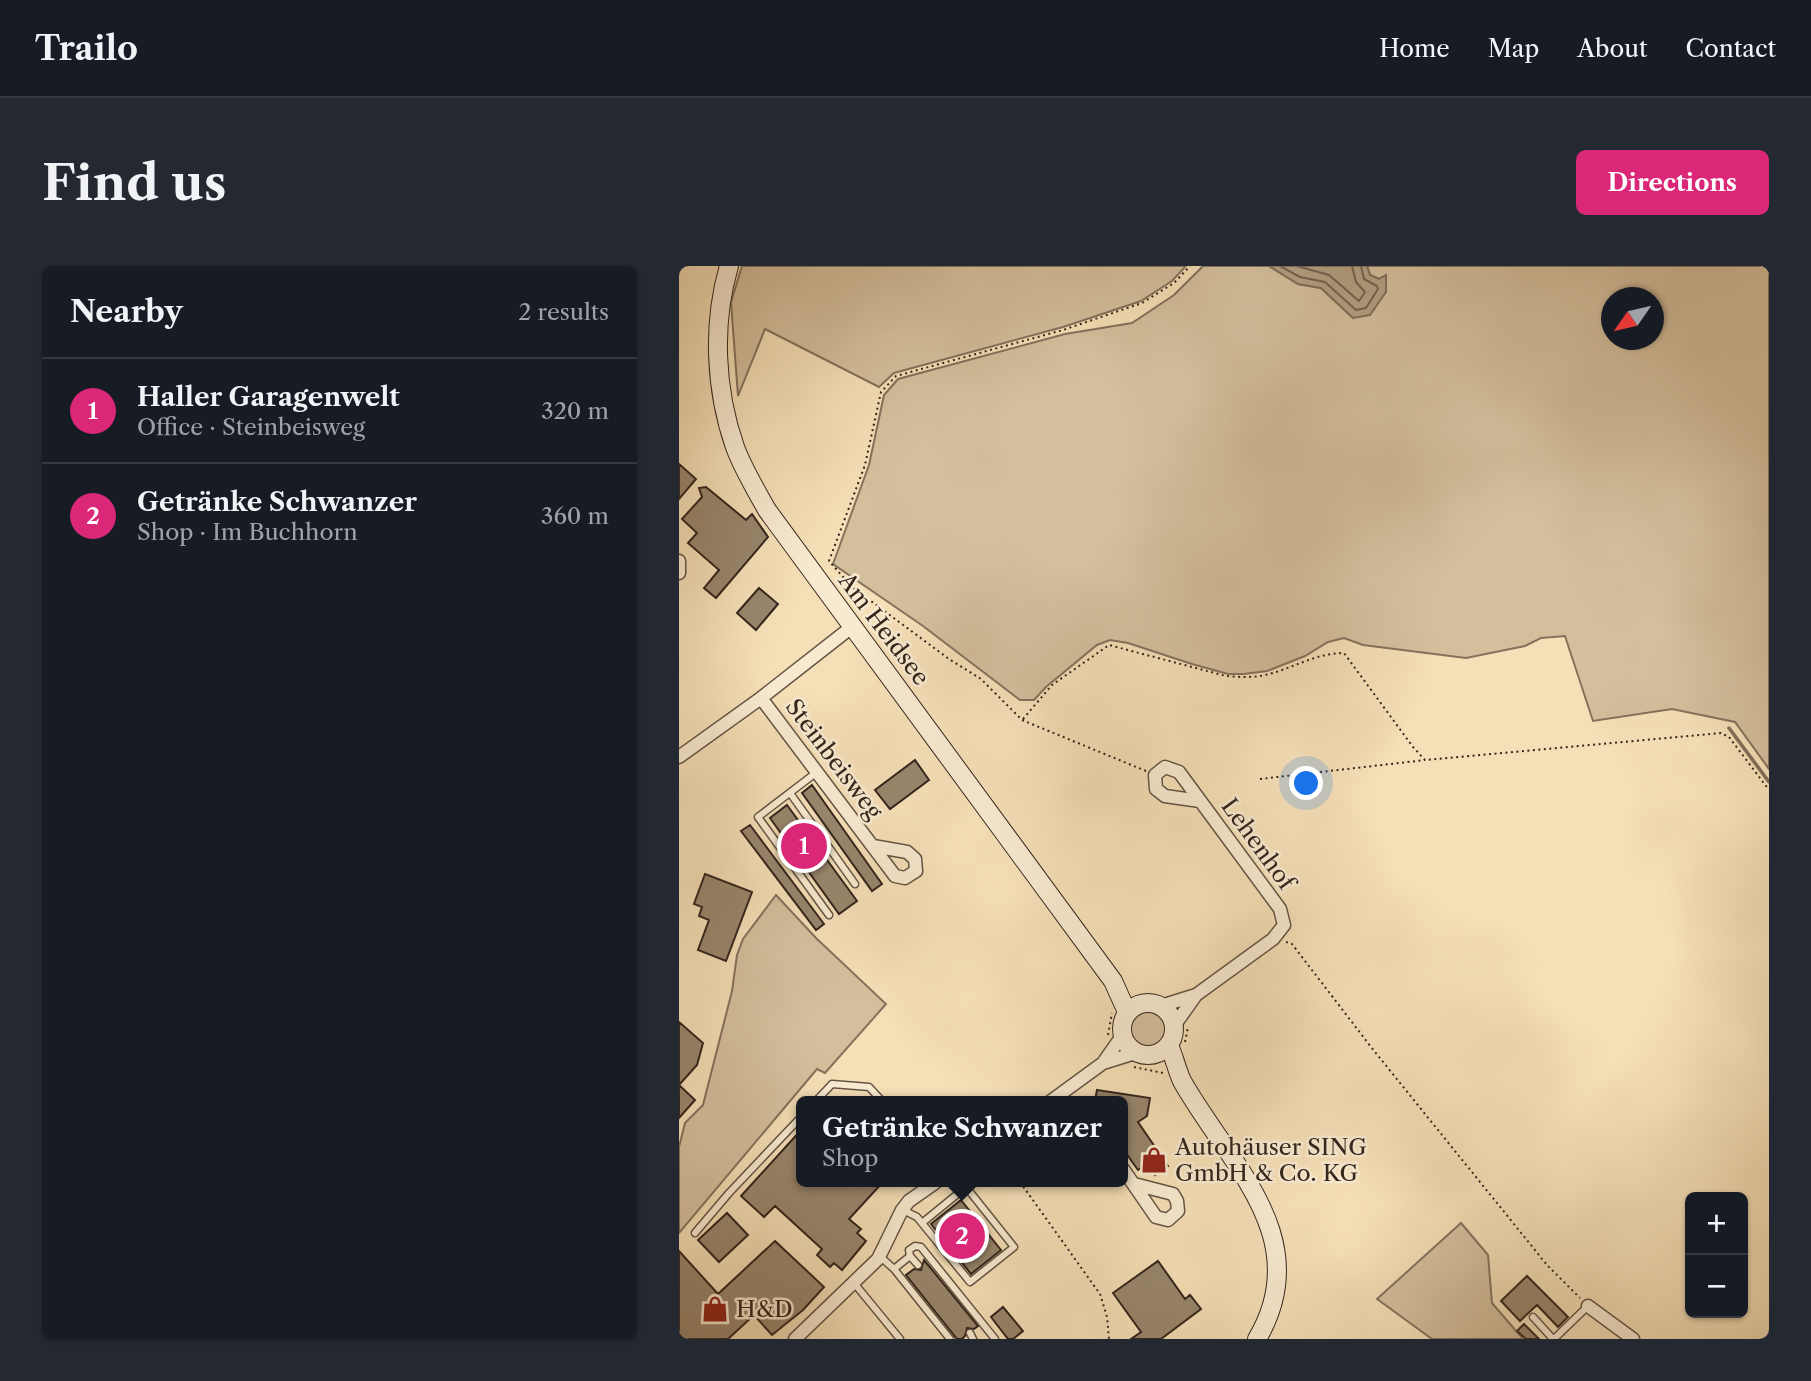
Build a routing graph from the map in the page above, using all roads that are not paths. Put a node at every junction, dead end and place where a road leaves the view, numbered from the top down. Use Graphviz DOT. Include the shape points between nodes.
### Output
graph roads {
  1 [pos="729,266"];
  2 [pos="679,561"];
  3 [pos="679,573"];
  4 [pos="853,626"];
  5 [pos="761,698"];
  6 [pos="679,757"];
  7 [pos="817,772"];
  8 [pos="790,793"];
  9 [pos="1200,801"];
  10 [pos="873,846"];
  11 [pos="855,884"];
  12 [pos="829,915"];
  13 [pos="1196,995"];
  14 [pos="1161,1006"];
  15 [pos="1135,1008"];
  16 [pos="1182,1023"];
  17 [pos="1122,1036"];
  18 [pos="1169,1048"];
  19 [pos="1130,1059"];
  20 [pos="1103,1063"];
  21 [pos="821,1096"];
  22 [pos="877,1096"];
  23 [pos="1070,1096"];
  24 [pos="796,1122"];
  25 [pos="1128,1176"];
  26 [pos="1134,1184"];
  27 [pos="929,1187"];
  28 [pos="902,1210"];
  29 [pos="922,1223"];
  30 [pos="695,1233"];
  31 [pos="910,1256"];
  32 [pos="878,1259"];
  33 [pos="918,1265"];
  34 [pos="894,1269"];
  35 [pos="854,1283"];
  36 [pos="1588,1306"];
  37 [pos="1533,1317"];
  38 [pos="795,1339"];
  39 [pos="900,1339"];
  40 [pos="950,1339"];
  41 [pos="995,1339"];
  42 [pos="1257,1339"];
  43 [pos="1554,1339"];
  44 [pos="1633,1339"];
  1 -- 4 [label="main road, Am Heidsee" via="718,352 736,449 767,510"];
  2 -- 3 [label="street"];
  4 -- 5 [label="street, Steinbeisweg"];
  4 -- 15 [label="main road, Am Heidsee"];
  5 -- 6 [label="street, Steinbeisweg"];
  5 -- 7 [label="street, Steinbeisweg"];
  7 -- 8 [label="lane"];
  7 -- 10 [label="street, Steinbeisweg"];
  8 -- 11 [label="lane"];
  8 -- 12 [label="lane" via="758,817"];
  9 -- 9 [label="street, Lehenhof" via="1165,796 1156,789 1155,775 1165,767 1179,772"];
  9 -- 13 [label="street, Lehenhof" via="1280,909 1284,925 1273,939"];
  13 -- 14 [label="street, Lehenhof"];
  13 -- 16 [label="street, Lehenhof"];
  14 -- 15 [label="main road"];
  14 -- 16 [label="main road"];
  15 -- 17 [label="main road" via="1123,1020"];
  16 -- 18 [label="main road"];
  17 -- 19 [label="main road"];
  17 -- 20 [label="street"];
  18 -- 19 [label="main road"];
  18 -- 42 [label="main road" via="1174,1078 1253,1187 1273,1236 1275,1286"];
  19 -- 20 [label="street"];
  20 -- 23 [label="street"];
  21 -- 22 [label="lane" via="832,1084 869,1087"];
  24 -- 30 [label="lane"];
  25 -- 26 [label="street"];
  27 -- 28 [label="street"];
  28 -- 29 [label="lane"];
  28 -- 32 [label="street"];
  29 -- 29 [label="lane" via="965,1187 1014,1247 970,1282"];
  31 -- 33 [label="lane"];
  31 -- 34 [label="lane"];
  31 -- 41 [label="lane" via="909,1250 921,1247"];
  32 -- 34 [label="lane"];
  32 -- 35 [label="street"];
  34 -- 40 [label="lane"];
  35 -- 38 [label="street"];
  35 -- 39 [label="lane"];
  36 -- 43 [label="lane"];
  36 -- 44 [label="street"];
  37 -- 43 [label="lane"];
}
